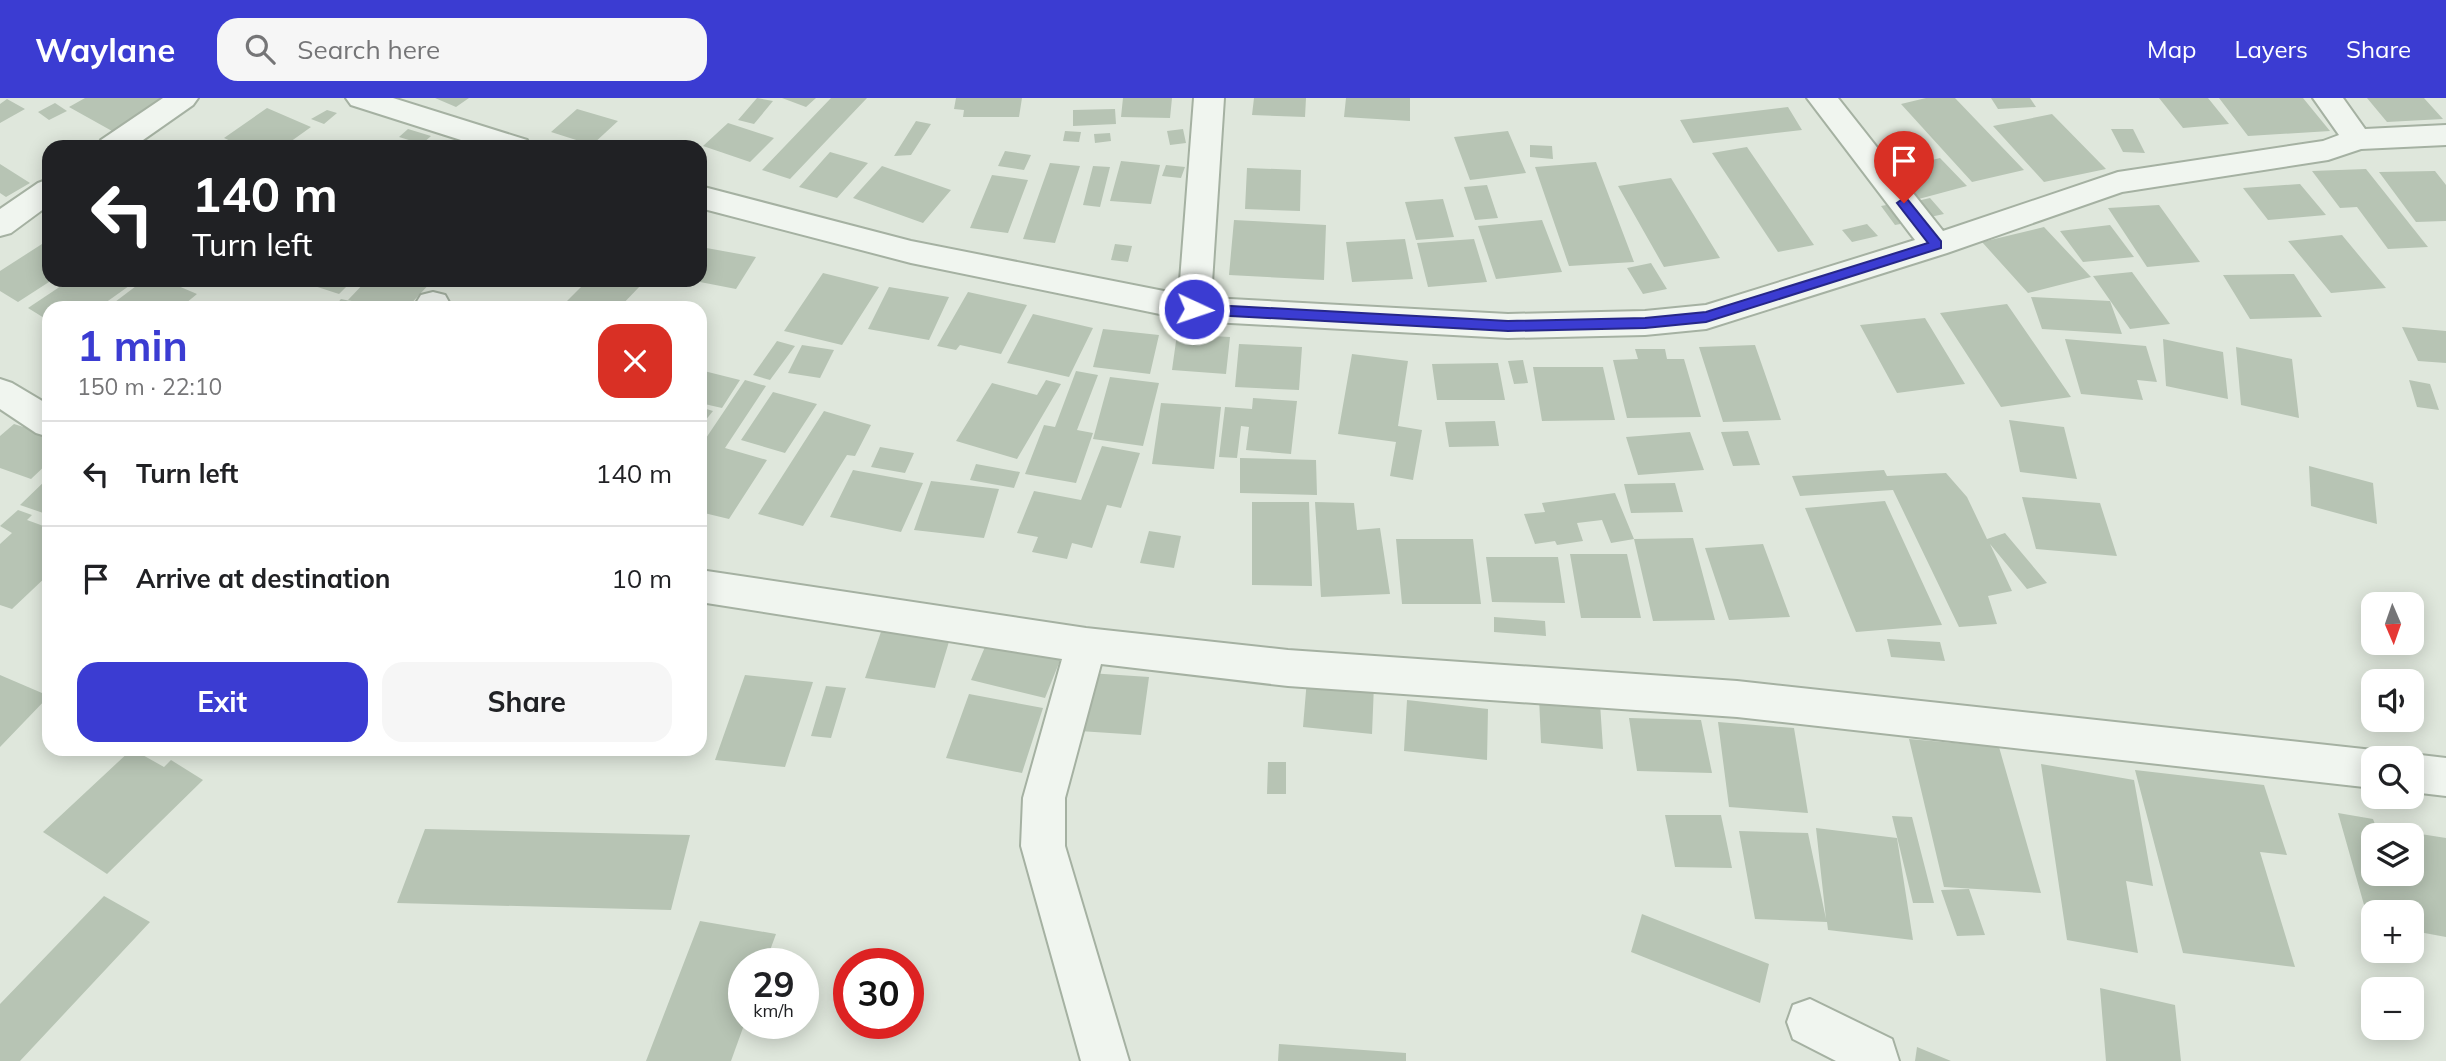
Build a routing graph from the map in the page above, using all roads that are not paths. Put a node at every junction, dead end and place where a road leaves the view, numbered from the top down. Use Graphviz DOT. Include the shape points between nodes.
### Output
graph roads {
  1 [pos="183,98"];
  2 [pos="361,98"];
  3 [pos="1209,98"];
  4 [pos="1822,98"];
  5 [pos="2328,98"];
  6 [pos="2446,135"];
  7 [pos="2357,139"];
  8 [pos="122,140"];
  9 [pos="494,140"];
  10 [pos="42,195"];
  11 [pos="707,199"];
  12 [pos="0,225"];
  13 [pos="1936,245"];
  14 [pos="1194,309"];
  15 [pos="0,392"];
  16 [pos="42,419"];
  17 [pos="707,587"];
  18 [pos="1086,645"];
  19 [pos="2361,768"];
  20 [pos="2424,774"];
  21 [pos="2446,777"];
  22 [pos="1811,1022"];
  23 [pos="1105,1061"];
  24 [pos="1875,1061"];
  1 -- 8 [label="street"];
  2 -- 9 [label="street"];
  3 -- 14 [label="street"];
  4 -- 13 [label="street"];
  5 -- 7 [label="street"];
  6 -- 7 [label="street"];
  7 -- 13 [label="street" via="2328,149 2118,182"];
  10 -- 12 [label="street"];
  11 -- 14 [label="street" via="911,252"];
  13 -- 14 [label="street" via="1706,317 1645,323 1508,326"];
  15 -- 16 [label="street"];
  17 -- 18 [label="street"];
  18 -- 19 [label="street" via="1288,668 1737,699"];
  18 -- 23 [label="street" via="1044,798 1043,846"];
  20 -- 21 [label="street"];
  22 -- 24 [label="street" via="1875,1056"];
}
